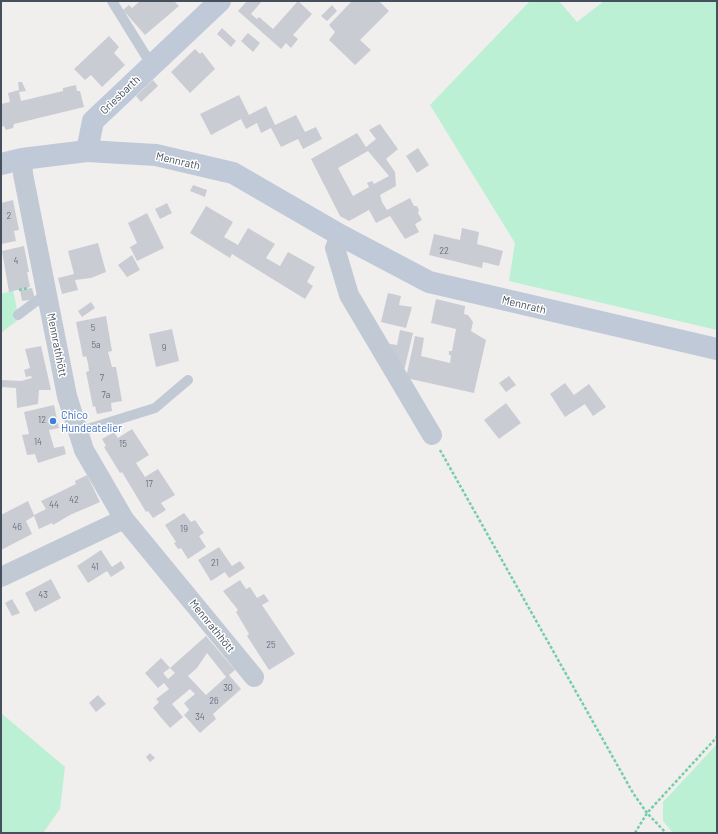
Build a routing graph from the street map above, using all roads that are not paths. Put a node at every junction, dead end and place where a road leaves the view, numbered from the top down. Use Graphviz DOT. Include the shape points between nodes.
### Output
graph roads {
  1 [pos="112,1"];
  2 [pos="220,1"];
  3 [pos="151,64"];
  4 [pos="87,151"];
  5 [pos="11,162"];
  6 [pos="340,235"];
  7 [pos="47,293"];
  8 [pos="18,315"];
  9 [pos="717,349"];
  10 [pos="188,380"];
  11 [pos="78,432"];
  12 [pos="432,435"];
  13 [pos="124,519"];
  14 [pos="1,577"];
  15 [pos="254,677"];
  1 -- 3 [label="lane"];
  2 -- 3 [label="main road, Griesbarth"];
  3 -- 4 [label="main road, Griesbarth" via="93,122"];
  4 -- 5 [label="main road, Mennrath"];
  4 -- 6 [label="main road, Mennrath" via="156,155 233,173"];
  5 -- 7 [label="street, Mennrathhött"];
  6 -- 9 [label="main road, Mennrath" via="429,282"];
  6 -- 12 [label="street" via="335,248 349,295"];
  7 -- 8 [label="lane"];
  7 -- 11 [label="street, Mennrathhött" via="67,396"];
  10 -- 11 [label="lane" via="155,408"];
  11 -- 13 [label="street, Mennrathhött" via="84,450"];
  13 -- 14 [label="street"];
  13 -- 15 [label="street, Mennrathhött"];
}
